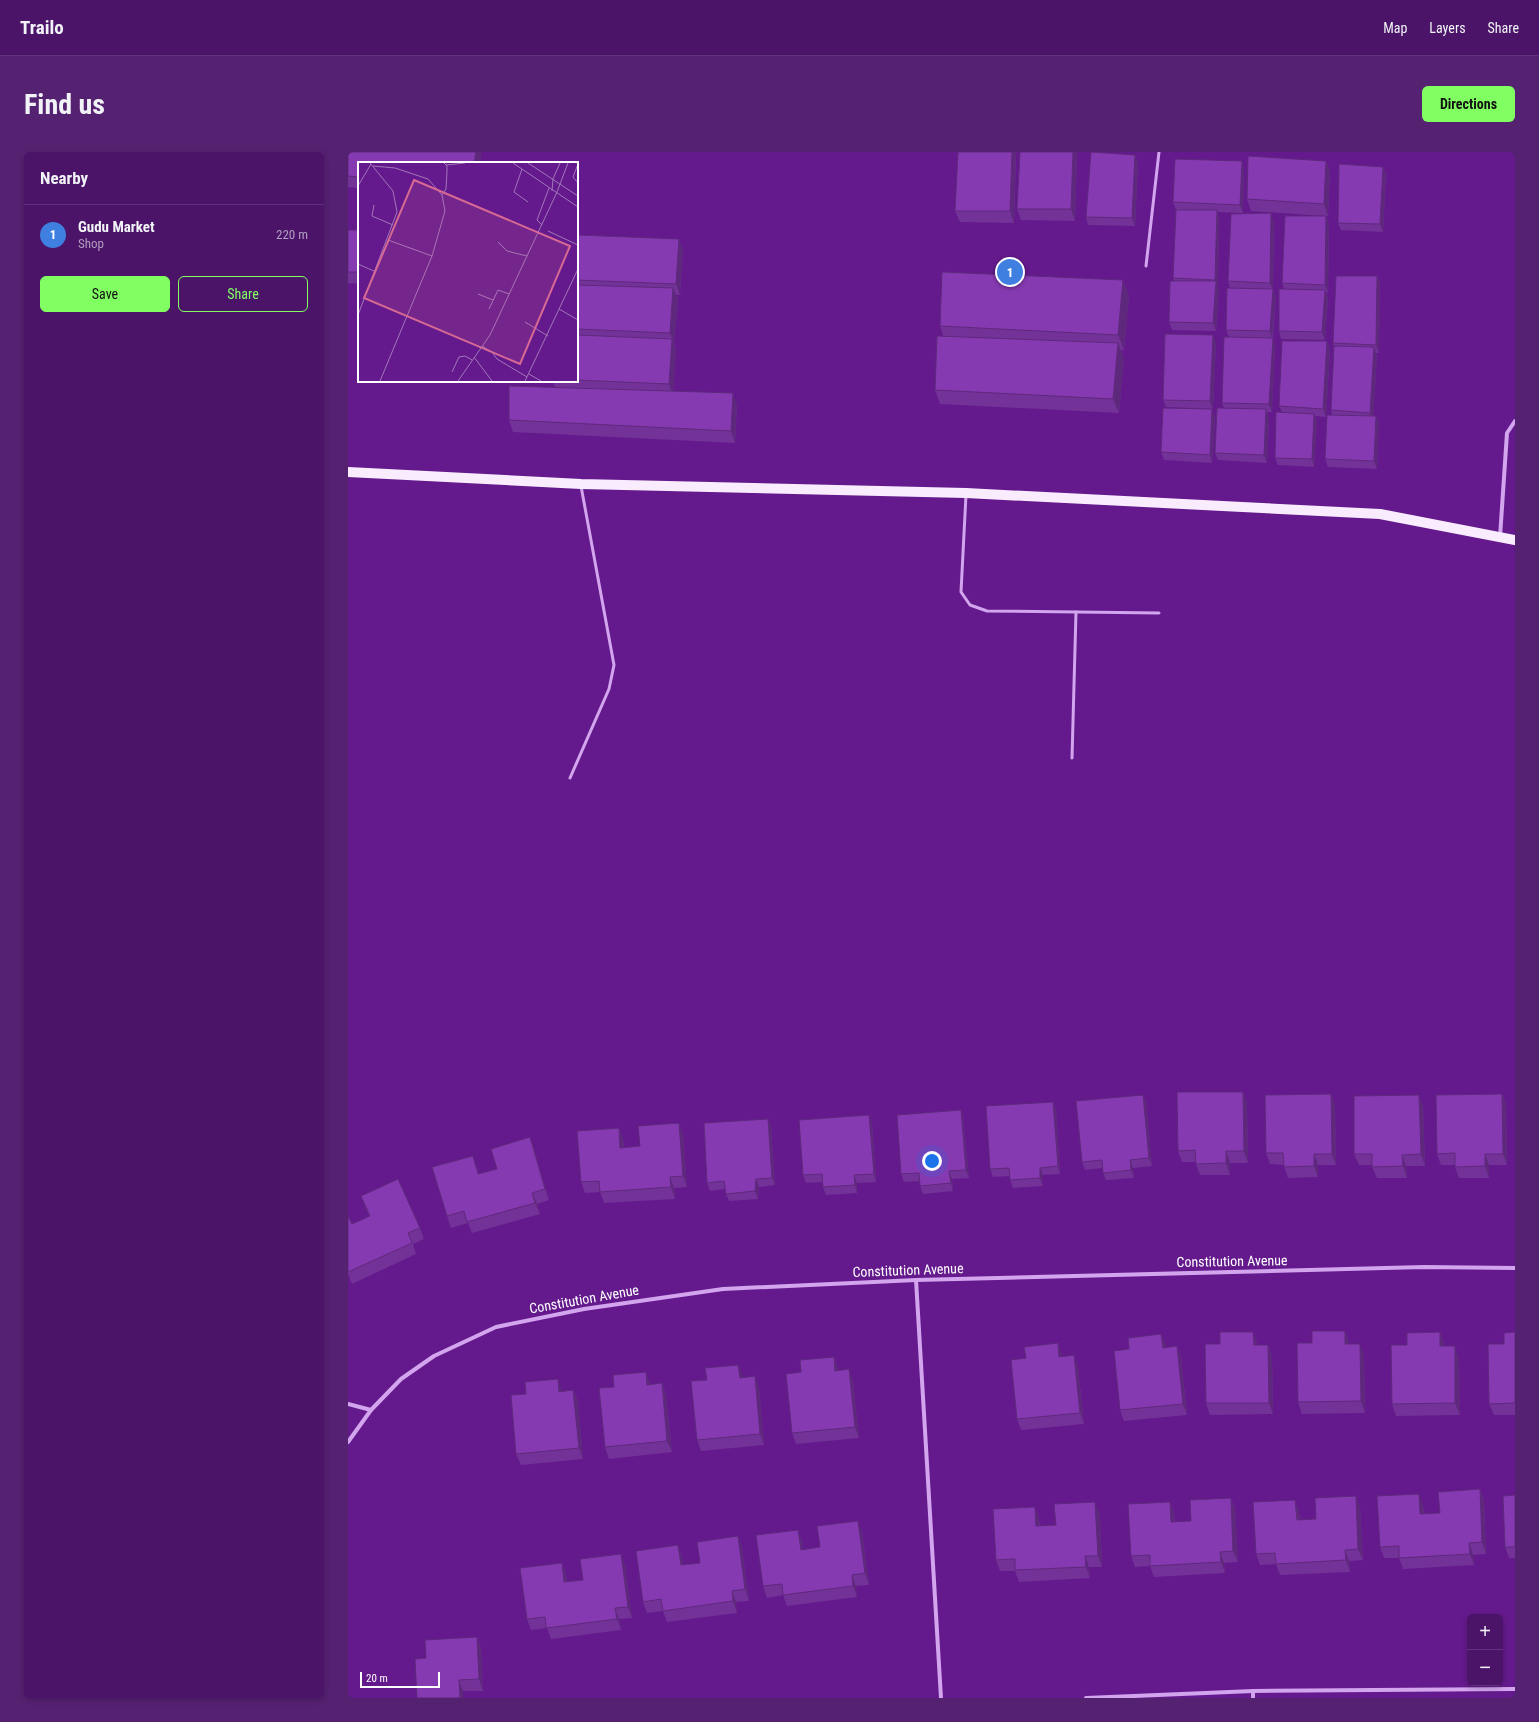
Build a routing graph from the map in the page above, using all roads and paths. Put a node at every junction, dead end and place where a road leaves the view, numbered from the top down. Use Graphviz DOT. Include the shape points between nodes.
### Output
graph roads {
  1 [pos="1159,152"];
  2 [pos="1146,266"];
  3 [pos="1515,421"];
  4 [pos="348,472"];
  5 [pos="581,484"];
  6 [pos="966,493"];
  7 [pos="1500,537"];
  8 [pos="1515,540"];
  9 [pos="1076,612"];
  10 [pos="1159,613"];
  11 [pos="1072,758"];
  12 [pos="570,778"];
  13 [pos="1515,1268"];
  14 [pos="916,1280"];
  15 [pos="348,1404"];
  16 [pos="371,1410"];
  17 [pos="348,1442"];
  18 [pos="1515,1689"];
  19 [pos="1253,1691"];
  20 [pos="941,1698"];
  21 [pos="1086,1698"];
  22 [pos="1253,1698"];
  1 -- 2 [label="lane"];
  3 -- 7 [label="street" via="1507,433"];
  4 -- 5 [label="main road"];
  5 -- 6 [label="main road"];
  5 -- 12 [label="lane" via="614,665 609,689"];
  6 -- 7 [label="main road" via="1380,514"];
  6 -- 9 [label="lane" via="961,592 970,605 987,611"];
  7 -- 8 [label="main road"];
  9 -- 10 [label="lane"];
  9 -- 11 [label="lane"];
  13 -- 14 [label="street, Constitution Avenue" via="1424,1267"];
  14 -- 16 [label="street, Constitution Avenue" via="723,1289 584,1309 496,1327 434,1356 401,1379"];
  14 -- 20 [label="street"];
  15 -- 16 [label="street"];
  16 -- 17 [label="street, Constitution Avenue"];
  18 -- 19 [label="street"];
  19 -- 21 [label="street"];
  19 -- 22 [label="street"];
}
